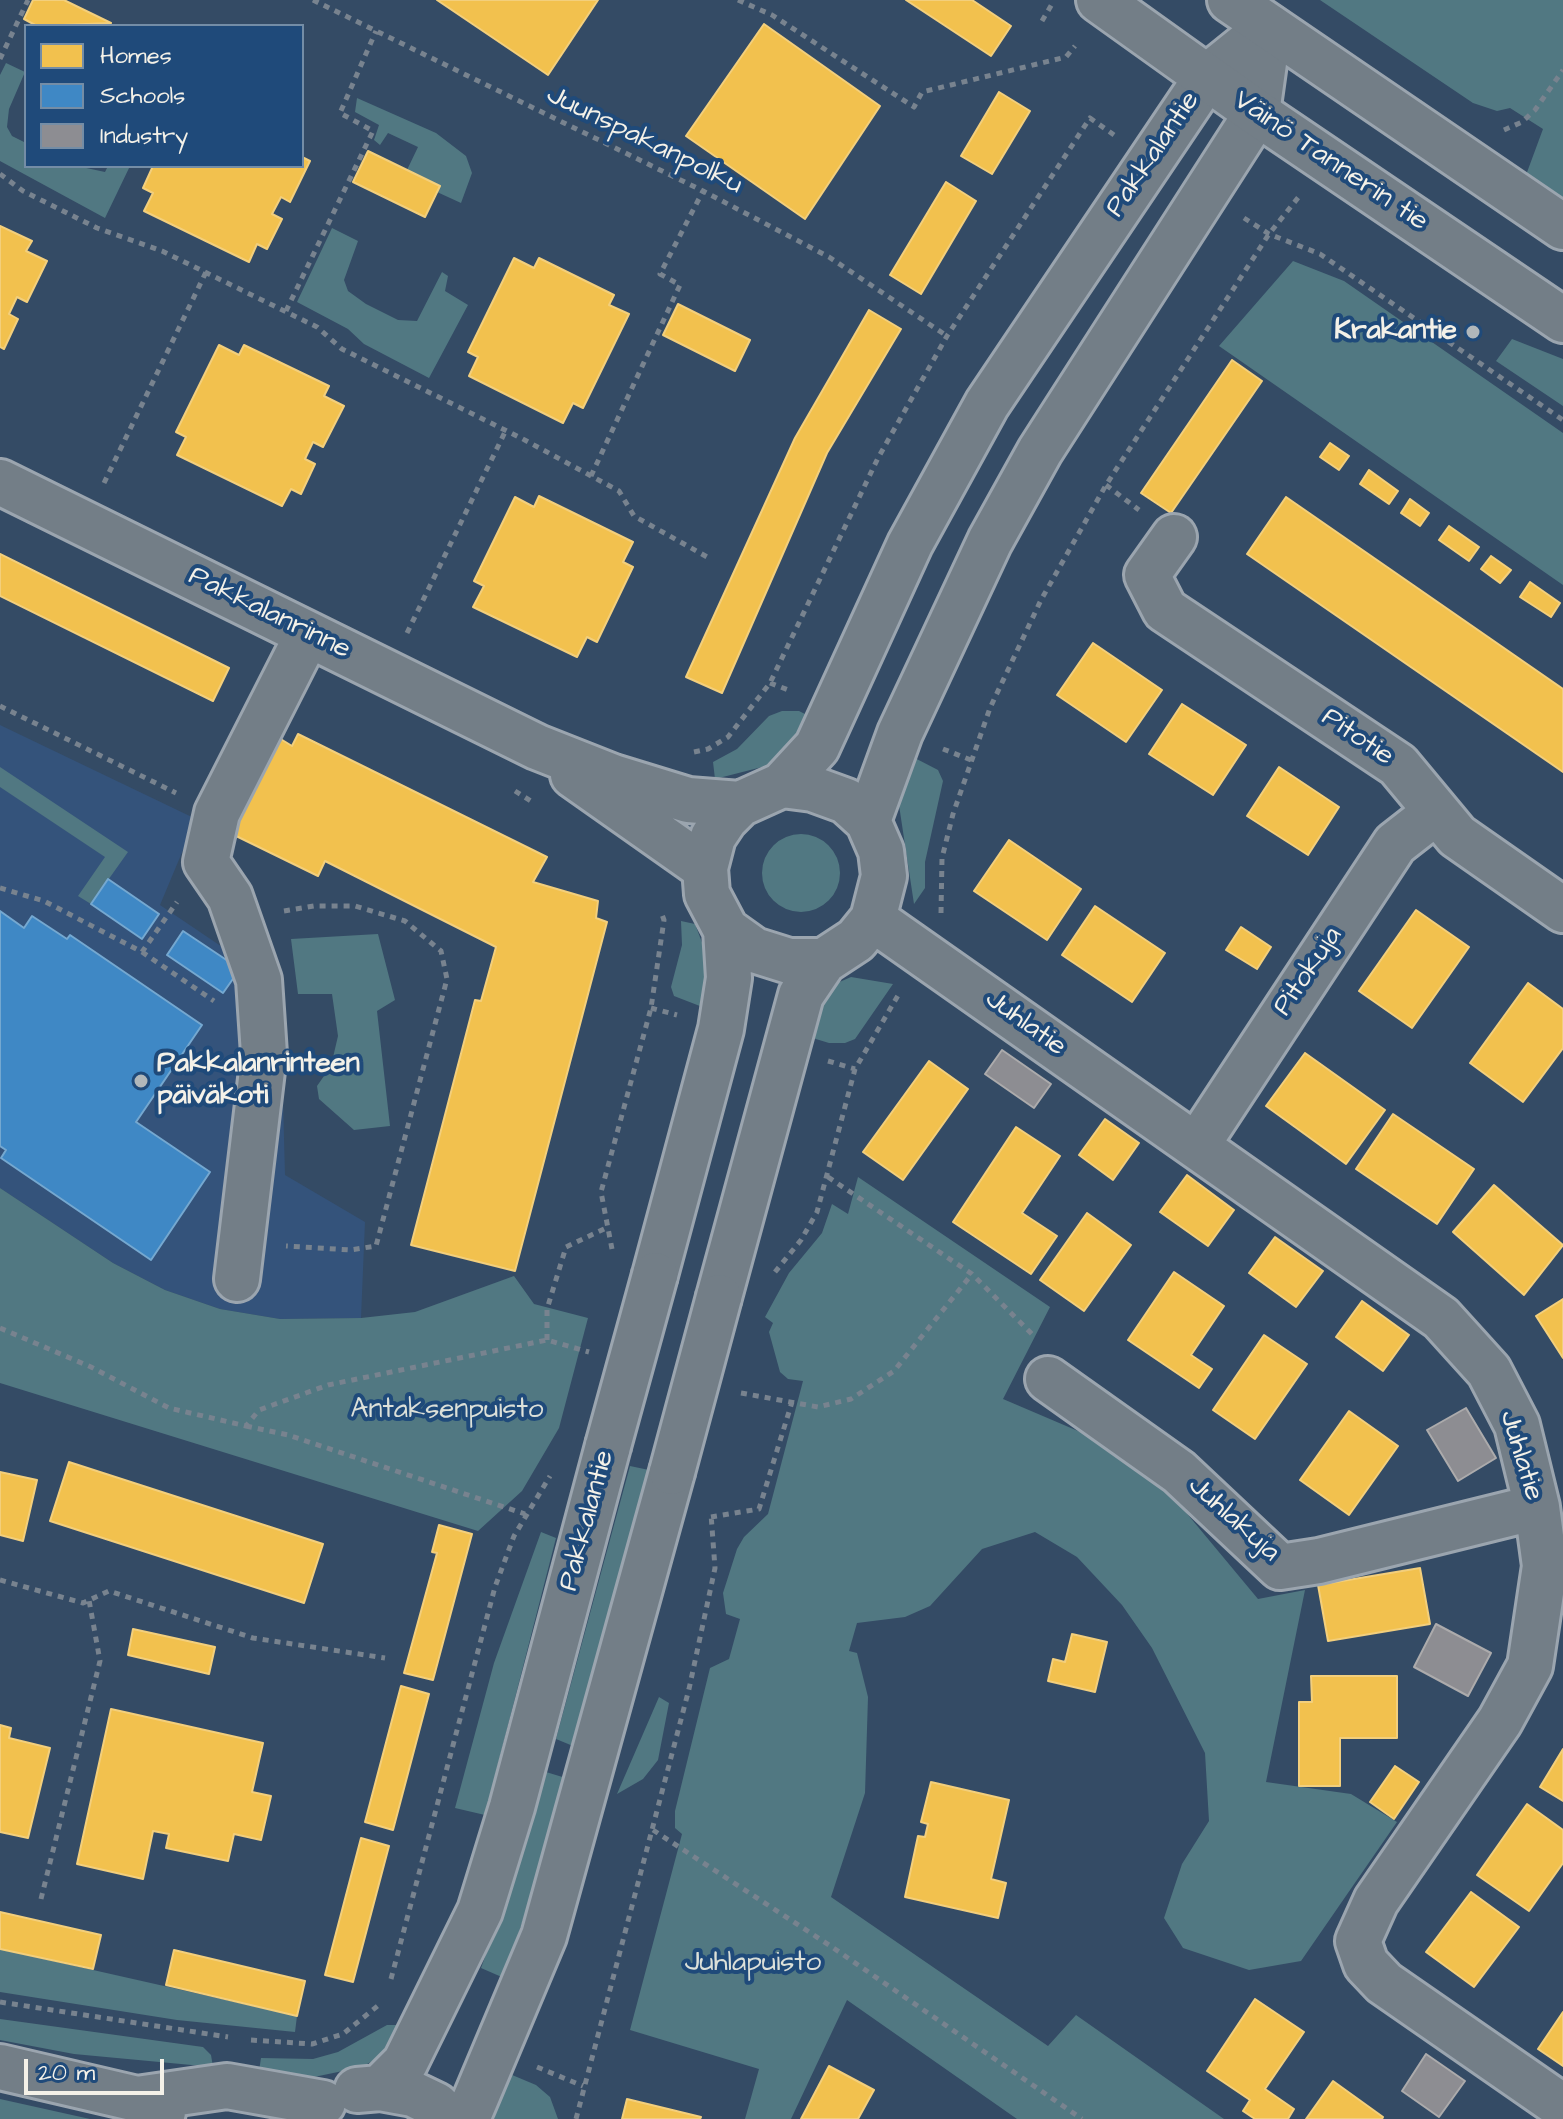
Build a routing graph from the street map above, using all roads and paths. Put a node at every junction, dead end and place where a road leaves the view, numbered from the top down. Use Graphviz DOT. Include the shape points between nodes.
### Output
graph roads {
  1 [pos="28,0"];
  2 [pos="313,0"];
  3 [pos="738,0"];
  4 [pos="1055,0"];
  5 [pos="1099,0"];
  6 [pos="1230,0"];
  7 [pos="1042,21"];
  8 [pos="1269,27"];
  9 [pos="376,31"];
  10 [pos="1075,46"];
  11 [pos="0,59"];
  12 [pos="1563,70"];
  13 [pos="1207,77"];
  14 [pos="1535,110"];
  15 [pos="1257,113"];
  16 [pos="1090,118"];
  17 [pos="0,174"];
  18 [pos="703,191"];
  19 [pos="1203,193"];
  20 [pos="1563,227"];
  21 [pos="1269,234"];
  22 [pos="206,272"];
  23 [pos="286,311"];
  24 [pos="1563,320"];
  25 [pos="947,336"];
  26 [pos="1563,420"];
  27 [pos="506,430"];
  28 [pos="591,476"];
  29 [pos="0,482"];
  30 [pos="104,483"];
  31 [pos="1174,537"];
  32 [pos="709,558"];
  33 [pos="407,633"];
  34 [pos="308,634"];
  35 [pos="0,706"];
  36 [pos="537,747"];
  37 [pos="782,785"];
  38 [pos="655,789"];
  39 [pos="740,804"];
  40 [pos="1436,812"];
  41 [pos="217,813"];
  42 [pos="868,821"];
  43 [pos="206,862"];
  44 [pos="705,868"];
  45 [pos="0,888"];
  46 [pos="660,908"];
  47 [pos="1563,910"];
  48 [pos="873,919"];
  49 [pos="241,920"];
  50 [pos="726,930"];
  51 [pos="921,951"];
  52 [pos="142,952"];
  53 [pos="824,961"];
  54 [pos="263,1034"];
  55 [pos="1197,1145"];
  56 [pos="828,1177"];
  57 [pos="606,1228"];
  58 [pos="615,1255"];
  59 [pos="239,1261"];
  60 [pos="972,1274"];
  61 [pos="767,1282"];
  62 [pos="0,1328"];
  63 [pos="547,1340"];
  64 [pos="592,1353"];
  65 [pos="1048,1379"];
  66 [pos="736,1392"];
  67 [pos="792,1402"];
  68 [pos="246,1426"];
  69 [pos="554,1469"];
  70 [pos="711,1504"];
  71 [pos="1537,1507"];
  72 [pos="525,1514"];
  73 [pos="711,1517"];
  74 [pos="0,1580"];
  75 [pos="89,1600"];
  76 [pos="385,1658"];
  77 [pos="653,1830"];
  78 [pos="41,1899"];
  79 [pos="0,2002"];
  80 [pos="382,2003"];
  81 [pos="235,2039"];
  82 [pos="0,2067"];
  83 [pos="380,2088"];
  84 [pos="137,2099"];
  85 [pos="1563,2107"];
  86 [pos="315,2111"];
  87 [pos="178,2119"];
  88 [pos="450,2119"];
  89 [pos="467,2119"];
  90 [pos="576,2119"];
  91 [pos="1082,2119"];
  1 -- 11 [label="path"];
  2 -- 9 [label="path, Juunspakanpolku"];
  3 -- 10 [label="path" via="772,15 914,107 922,92 1066,57"];
  4 -- 7 [label="path"];
  5 -- 13 [label="street, Väinö Tannerin tie"];
  6 -- 8 [label="street"];
  8 -- 13 [label="street, Pakkalantie"];
  8 -- 15 [label="street"];
  8 -- 20 [label="street"];
  9 -- 18 [label="path, Juunspakanpolku"];
  9 -- 23 [label="path" via="340,113 373,131"];
  12 -- 14 [label="path"];
  13 -- 15 [label="street, Väinö Tannerin tie"];
  13 -- 37 [label="street, Pakkalantie" via="987,404 910,544 817,747"];
  15 -- 19 [label="street"];
  15 -- 24 [label="street, Väinö Tannerin tie"];
  16 -- 25 [label="path"];
  17 -- 22 [label="path" via="97,228"];
  18 -- 25 [label="path, Juunspakanpolku" via="829,257"];
  18 -- 28 [label="path" via="660,274 680,285"];
  19 -- 21 [label="path"];
  19 -- 42 [label="street" via="1040,451 990,541 900,733"];
  21 -- 26 [label="path" via="1320,254"];
  21 -- 51 [label="path" via="1106,485 1041,600 971,760 942,858 941,914"];
  22 -- 23 [label="path"];
  22 -- 30 [label="path"];
  23 -- 27 [label="path" via="317,327 342,349"];
  25 -- 38 [label="path" via="878,458 770,683 728,737 708,749 672,756"];
  27 -- 28 [label="path"];
  27 -- 33 [label="path"];
  28 -- 32 [label="path" via="619,491 634,516"];
  29 -- 34 [label="street, Pakkalanrinne"];
  31 -- 40 [label="street, Pitotie" via="1147,575 1165,610 1398,765"];
  34 -- 36 [label="street, Pakkalanrinne"];
  34 -- 41 [label="street"];
  35 -- 41 [label="path"];
  36 -- 38 [label="street, Pakkalanrinne"];
  36 -- 44 [label="street, Pakkalanrinne"];
  37 -- 39 [label="street"];
  37 -- 42 [label="street" via="846,801"];
  38 -- 39 [label="street, Pakkalanrinne" via="688,800"];
  39 -- 44 [label="street" via="713,837"];
  40 -- 47 [label="street, Pitotie" via="1457,836"];
  40 -- 55 [label="street, Pitokuja" via="1395,844"];
  41 -- 43 [label="street"];
  42 -- 48 [label="street" via="881,851 884,876"];
  43 -- 49 [label="street"];
  43 -- 52 [label="path"];
  44 -- 50 [label="street" via="707,894"];
  45 -- 52 [label="path" via="44,901"];
  46 -- 57 [label="path" via="664,920 651,1008 601,1192"];
  48 -- 51 [label="street, Juhlatie"];
  48 -- 53 [label="street" via="856,940"];
  49 -- 54 [label="street" via="259,980"];
  49 -- 59 [label="path" via="314,906 355,906 405,921 441,951 447,979 376,1246"];
  50 -- 53 [label="street" via="754,950 789,961"];
  50 -- 83 [label="street, Pakkalantie, bridge" via="729,978 721,1029 512,1807 480,1911 411,2053"];
  51 -- 55 [label="street, Juhlatie"];
  51 -- 56 [label="path" via="855,1069"];
  52 -- 54 [label="path"];
  53 -- 89 [label="street, bridge" via="801,995 544,1936"];
  54 -- 59 [label="street"];
  55 -- 71 [label="street, Juhlatie" via="1441,1318 1489,1371 1517,1425"];
  56 -- 60 [label="path"];
  56 -- 61 [label="path" via="812,1221"];
  57 -- 58 [label="path"];
  57 -- 63 [label="path" via="566,1247 547,1309"];
  60 -- 65 [label="path" via="1036,1338"];
  60 -- 67 [label="path" via="894,1371 851,1399 818,1407"];
  62 -- 68 [label="path" via="169,1408"];
  63 -- 64 [label="path"];
  63 -- 68 [label="path" via="328,1385 259,1410"];
  65 -- 71 [label="street, Juhlakuja" via="1179,1472 1280,1567"];
  66 -- 67 [label="path"];
  67 -- 73 [label="path" via="759,1509"];
  68 -- 72 [label="path" via="288,1435"];
  69 -- 72 [label="path"];
  70 -- 73 [label="path"];
  71 -- 85 [label="street, Juhlatie" via="1545,1566 1530,1666 1500,1721 1376,1901 1358,1941 1366,1964 1384,1983"];
  72 -- 80 [label="path" via="495,1587"];
  73 -- 77 [label="path" via="715,1568"];
  74 -- 75 [label="path" via="83,1603"];
  75 -- 76 [label="path" via="109,1591 253,1638"];
  75 -- 78 [label="path" via="100,1661"];
  77 -- 90 [label="path"];
  77 -- 91 [label="path"];
  79 -- 81 [label="path"];
  82 -- 84 [label="street"];
  83 -- 86 [label="street" via="350,2091"];
  83 -- 88 [label="street" via="413,2094"];
  84 -- 86 [label="street" via="227,2086"];
  84 -- 87 [label="street"];
}
